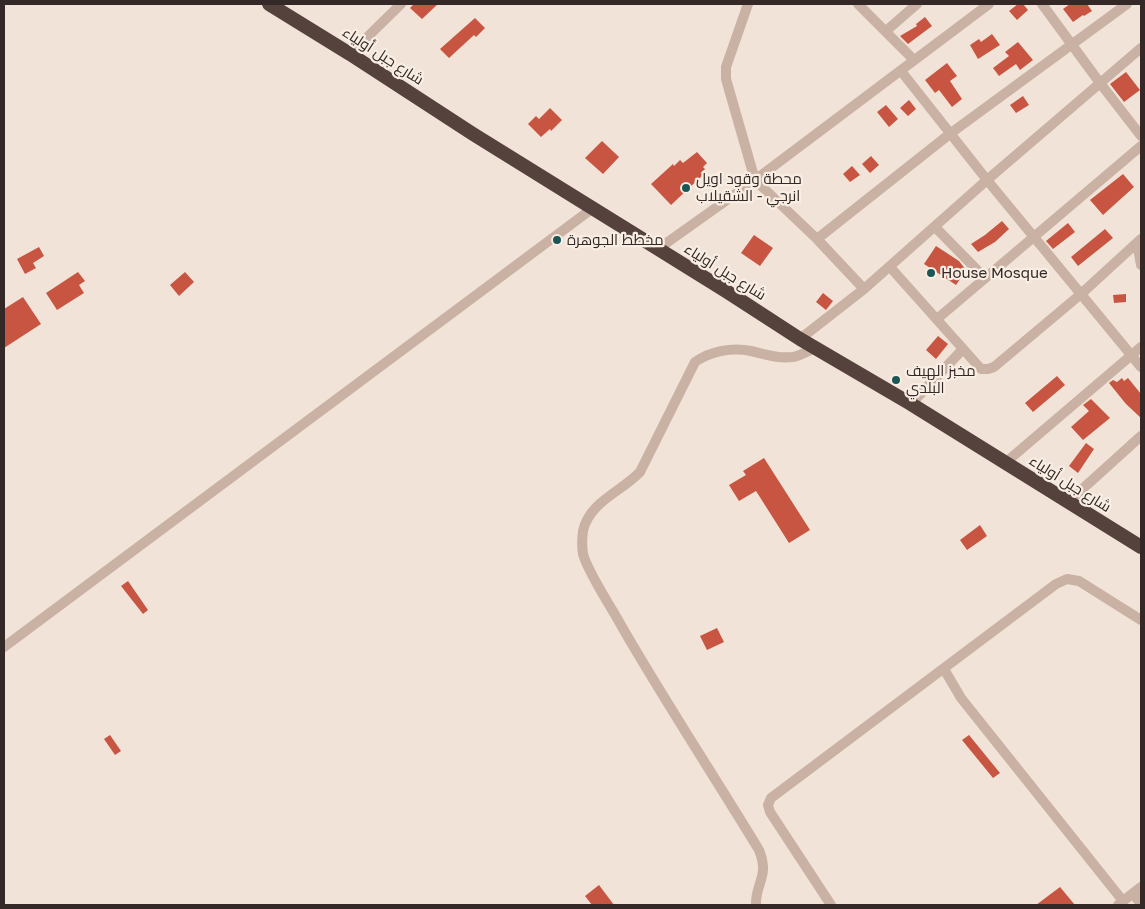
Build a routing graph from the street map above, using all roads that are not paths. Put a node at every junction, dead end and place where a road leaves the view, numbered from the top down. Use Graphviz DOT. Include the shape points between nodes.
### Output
graph roads {
  1 [pos="269,4"];
  2 [pos="400,4"];
  3 [pos="748,4"];
  4 [pos="858,4"];
  5 [pos="917,4"];
  6 [pos="989,4"];
  7 [pos="1042,4"];
  8 [pos="1127,4"];
  9 [pos="886,31"];
  10 [pos="1072,45"];
  11 [pos="1141,48"];
  12 [pos="350,54"];
  13 [pos="914,60"];
  14 [pos="901,71"];
  15 [pos="1100,83"];
  16 [pos="951,133"];
  17 [pos="1141,136"];
  18 [pos="1141,146"];
  19 [pos="755,180"];
  20 [pos="987,180"];
  21 [pos="593,208"];
  22 [pos="935,227"];
  23 [pos="1035,237"];
  24 [pos="817,239"];
  25 [pos="1139,241"];
  26 [pos="658,249"];
  27 [pos="1141,265"];
  28 [pos="890,266"];
  29 [pos="985,278"];
  30 [pos="864,289"];
  31 [pos="1080,294"];
  32 [pos="937,319"];
  33 [pos="800,339"];
  34 [pos="815,348"];
  35 [pos="1141,348"];
  36 [pos="963,349"];
  37 [pos="1133,355"];
  38 [pos="1141,367"];
  39 [pos="911,404"];
  40 [pos="1141,436"];
  41 [pos="1005,462"];
  42 [pos="1068,502"];
  43 [pos="1141,547"];
  44 [pos="1141,620"];
  45 [pos="4,646"];
  46 [pos="944,669"];
  47 [pos="1137,890"];
  48 [pos="1121,903"];
  49 [pos="1141,904"];
  50 [pos="756,905"];
  51 [pos="831,905"];
  1 -- 12 [label="highway, شارع جبل أولياء"];
  2 -- 12 [label="street"];
  3 -- 19 [label="street" via="726,67 726,79"];
  4 -- 9 [label="street"];
  5 -- 9 [label="street"];
  6 -- 13 [label="street"];
  7 -- 10 [label="street"];
  8 -- 10 [label="street"];
  9 -- 13 [label="street"];
  10 -- 15 [label="street"];
  10 -- 16 [label="street"];
  11 -- 15 [label="street"];
  12 -- 21 [label="highway, شارع جبل أولياء"];
  13 -- 14 [label="street"];
  14 -- 16 [label="street"];
  14 -- 19 [label="street"];
  15 -- 17 [label="street"];
  15 -- 20 [label="street"];
  16 -- 20 [label="street"];
  16 -- 24 [label="street"];
  18 -- 23 [label="street"];
  19 -- 24 [label="street"];
  19 -- 26 [label="street"];
  20 -- 22 [label="street"];
  20 -- 23 [label="street"];
  21 -- 26 [label="highway, شارع جبل أولياء"];
  21 -- 45 [label="street"];
  22 -- 28 [label="street"];
  22 -- 29 [label="street"];
  23 -- 29 [label="street"];
  23 -- 31 [label="street"];
  24 -- 30 [label="street"];
  25 -- 27 [label="street"];
  25 -- 31 [label="street"];
  26 -- 33 [label="highway, شارع جبل أولياء"];
  28 -- 30 [label="street"];
  28 -- 32 [label="street"];
  29 -- 32 [label="street"];
  30 -- 33 [label="street"];
  31 -- 36 [label="street" via="994,367 982,369"];
  31 -- 37 [label="street"];
  32 -- 36 [label="street"];
  33 -- 34 [label="highway, شارع جبل أولياء"];
  34 -- 39 [label="highway, شارع جبل أولياء"];
  34 -- 50 [label="street" via="794,357 776,357 749,350 717,352 695,362 640,472 591,513 582,536 583,554 597,582 654,683 759,850 764,866"];
  35 -- 37 [label="street"];
  36 -- 39 [label="street"];
  37 -- 38 [label="street"];
  37 -- 41 [label="street"];
  39 -- 41 [label="highway, شارع جبل أولياء"];
  40 -- 42 [label="street"];
  41 -- 42 [label="highway, شارع جبل أولياء"];
  42 -- 43 [label="highway, شارع جبل أولياء"];
  44 -- 46 [label="street" via="1079,581 1067,579"];
  46 -- 48 [label="street" via="961,698"];
  46 -- 51 [label="street" via="771,798 770,812"];
  47 -- 48 [label="street"];
  47 -- 49 [label="street"];
}
